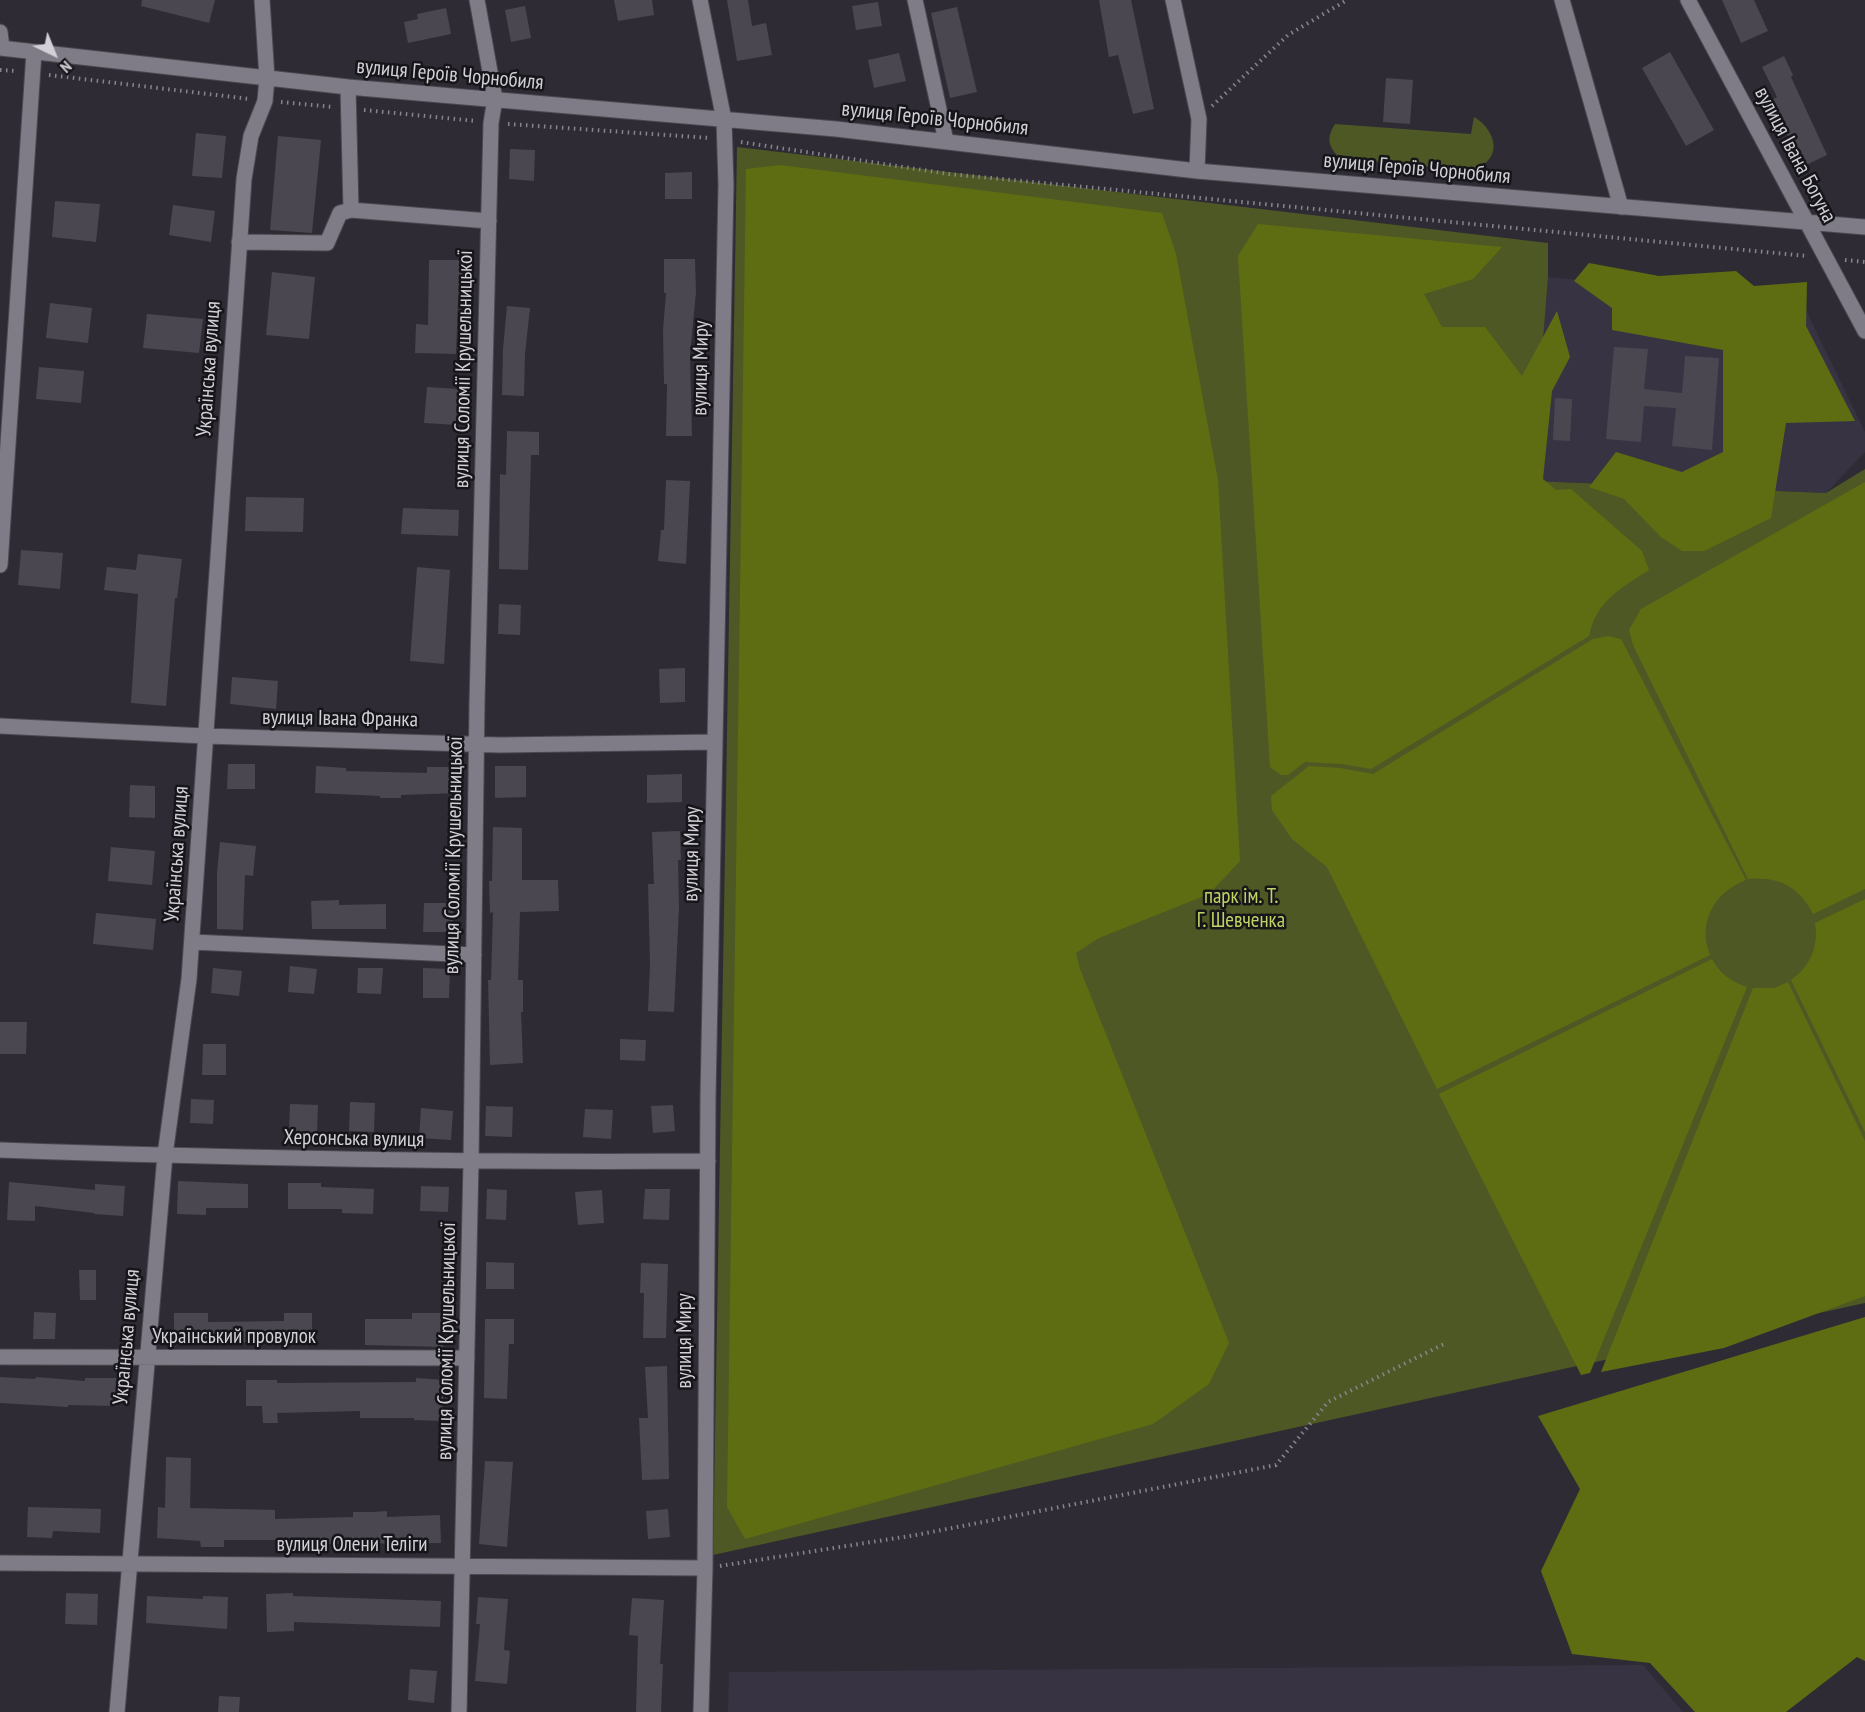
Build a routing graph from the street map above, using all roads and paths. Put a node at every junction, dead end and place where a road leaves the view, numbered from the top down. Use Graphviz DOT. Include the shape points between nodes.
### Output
graph roads {
  1 [pos="262,0"];
  2 [pos="477,0"];
  3 [pos="700,0"];
  4 [pos="915,0"];
  5 [pos="1173,0"];
  6 [pos="1347,0"];
  7 [pos="1562,0"];
  8 [pos="1688,0"];
  9 [pos="0,32"];
  10 [pos="1,48"];
  11 [pos="34,52"];
  12 [pos="0,70"];
  13 [pos="33,73"];
  14 [pos="267,78"];
  15 [pos="348,87"];
  16 [pos="495,99"];
  17 [pos="265,101"];
  18 [pos="347,109"];
  19 [pos="1199,119"];
  20 [pos="724,120"];
  21 [pos="492,123"];
  22 [pos="725,140"];
  23 [pos="946,141"];
  24 [pos="1197,171"];
  25 [pos="1621,207"];
  26 [pos="351,210"];
  27 [pos="489,221"];
  28 [pos="1808,223"];
  29 [pos="1865,227"];
  30 [pos="239,242"];
  31 [pos="1827,258"];
  32 [pos="1865,262"];
  33 [pos="1865,331"];
  34 [pos="0,565"];
  35 [pos="0,726"];
  36 [pos="206,736"];
  37 [pos="715,742"];
  38 [pos="476,743"];
  39 [pos="192,942"];
  40 [pos="474,955"];
  41 [pos="0,1150"];
  42 [pos="165,1155"];
  43 [pos="708,1161"];
  44 [pos="471,1162"];
  45 [pos="1444,1344"];
  46 [pos="0,1357"];
  47 [pos="146,1358"];
  48 [pos="467,1358"];
  49 [pos="0,1563"];
  50 [pos="129,1565"];
  51 [pos="463,1567"];
  52 [pos="705,1568"];
  53 [pos="117,1712"];
  54 [pos="459,1712"];
  55 [pos="700,1712"];
  1 -- 14 [label="street, Українська вулиця"];
  2 -- 16 [label="street, вулиця Соломії Крушельницької"];
  3 -- 20 [label="street, вулиця Миру"];
  4 -- 23 [label="street"];
  5 -- 19 [label="street"];
  6 -- 19 [label="path" via="1288,35"];
  7 -- 25 [label="street"];
  8 -- 28 [label="street, вулиця Івана Богуна"];
  9 -- 10 [label="street"];
  10 -- 11 [label="street, вулиця Героїв Чорнобиля"];
  11 -- 13 [label="street"];
  11 -- 14 [label="street, вулиця Героїв Чорнобиля"];
  12 -- 13 [label="path"];
  13 -- 17 [label="path"];
  13 -- 34 [label="street"];
  14 -- 15 [label="street, вулиця Героїв Чорнобиля"];
  14 -- 17 [label="street, Українська вулиця"];
  15 -- 16 [label="street, вулиця Героїв Чорнобиля"];
  15 -- 18 [label="street"];
  16 -- 20 [label="street, вулиця Героїв Чорнобиля"];
  16 -- 21 [label="street, вулиця Соломії Крушельницької"];
  17 -- 18 [label="path"];
  17 -- 30 [label="street, Українська вулиця" via="251,136"];
  18 -- 21 [label="path"];
  18 -- 26 [label="street"];
  19 -- 24 [label="street"];
  20 -- 22 [label="street, вулиця Миру"];
  20 -- 23 [label="street, вулиця Героїв Чорнобиля"];
  21 -- 22 [label="path"];
  21 -- 27 [label="street, вулиця Соломії Крушельницької"];
  22 -- 31 [label="path" via="949,174"];
  22 -- 37 [label="street, вулиця Миру"];
  23 -- 24 [label="street, вулиця Героїв Чорнобиля"];
  24 -- 25 [label="street, вулиця Героїв Чорнобиля"];
  25 -- 28 [label="street, вулиця Героїв Чорнобиля"];
  26 -- 27 [label="street"];
  26 -- 30 [label="street" via="340,213 327,243"];
  27 -- 38 [label="street, вулиця Соломії Крушельницької"];
  28 -- 29 [label="street, вулиця Героїв Чорнобиля"];
  28 -- 31 [label="street, вулиця Івана Богуна"];
  30 -- 36 [label="street, Українська вулиця"];
  31 -- 32 [label="path"];
  31 -- 33 [label="street, вулиця Івана Богуна"];
  35 -- 36 [label="street, вулиця Івана Франка"];
  36 -- 38 [label="street, вулиця Івана Франка"];
  36 -- 39 [label="street, Українська вулиця"];
  37 -- 38 [label="street, вулиця Івана Франка"];
  37 -- 43 [label="street, вулиця Миру"];
  38 -- 40 [label="street, вулиця Соломії Крушельницької"];
  39 -- 40 [label="street"];
  39 -- 42 [label="street, Українська вулиця"];
  40 -- 44 [label="street, вулиця Соломії Крушельницької"];
  41 -- 42 [label="street, Херсонська вулиця"];
  42 -- 44 [label="street, Херсонська вулиця"];
  42 -- 47 [label="street, Українська вулиця"];
  43 -- 44 [label="street, Херсонська вулиця"];
  43 -- 52 [label="street, вулиця Миру"];
  44 -- 48 [label="street, вулиця Соломії Крушельницької"];
  45 -- 52 [label="path" via="1328,1402 1276,1465 916,1535"];
  46 -- 47 [label="street, Український провулок"];
  47 -- 48 [label="street, Український провулок"];
  47 -- 50 [label="street, Українська вулиця"];
  48 -- 51 [label="street, вулиця Соломії Крушельницької"];
  49 -- 50 [label="street, вулиця Олени Теліги"];
  50 -- 51 [label="street, вулиця Олени Теліги"];
  50 -- 53 [label="street, Українська вулиця"];
  51 -- 52 [label="street, вулиця Олени Теліги"];
  51 -- 54 [label="street, вулиця Соломії Крушельницької"];
  52 -- 55 [label="street, вулиця Миру"];
}
